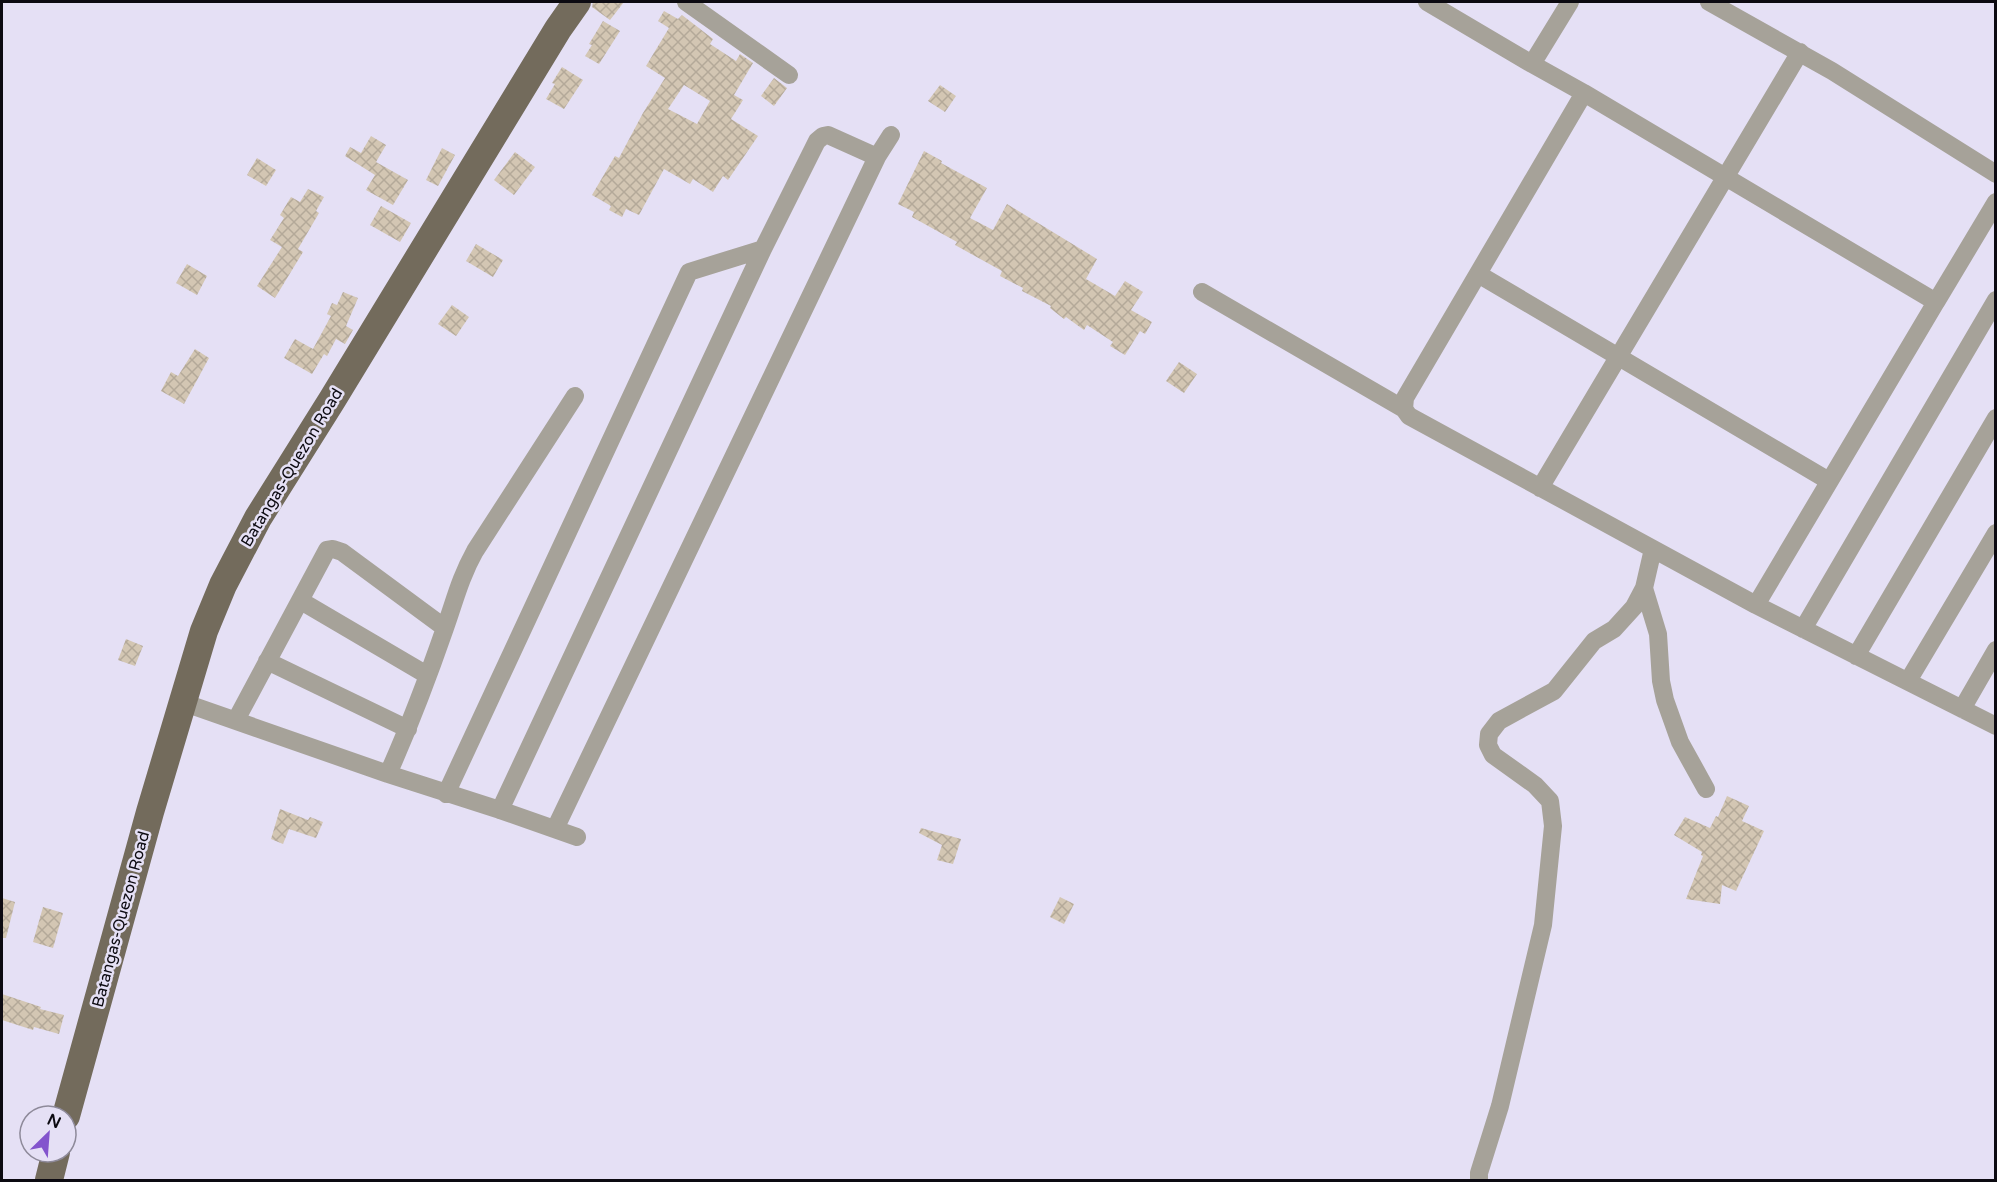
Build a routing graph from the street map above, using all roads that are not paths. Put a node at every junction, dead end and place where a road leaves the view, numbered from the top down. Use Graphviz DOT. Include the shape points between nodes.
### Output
graph roads {
  1 [pos="577,2"];
  2 [pos="686,2"];
  3 [pos="1427,2"];
  4 [pos="1570,2"];
  5 [pos="1709,2"];
  6 [pos="1800,52"];
  7 [pos="1532,64"];
  8 [pos="789,75"];
  9 [pos="1584,93"];
  10 [pos="891,135"];
  11 [pos="877,157"];
  12 [pos="1995,174"];
  13 [pos="1725,177"];
  14 [pos="1995,202"];
  15 [pos="763,249"];
  16 [pos="1478,274"];
  17 [pos="1202,292"];
  18 [pos="1995,300"];
  19 [pos="1936,302"];
  20 [pos="1618,357"];
  21 [pos="575,396"];
  22 [pos="1404,409"];
  23 [pos="1995,418"];
  24 [pos="1829,481"];
  25 [pos="1540,488"];
  26 [pos="1995,533"];
  27 [pos="1653,549"];
  28 [pos="1644,588"];
  29 [pos="301,601"];
  30 [pos="1756,605"];
  31 [pos="445,628"];
  32 [pos="1803,629"];
  33 [pos="1995,650"];
  34 [pos="1856,656"];
  35 [pos="267,661"];
  36 [pos="427,675"];
  37 [pos="1908,681"];
  38 [pos="182,702"];
  39 [pos="1962,709"];
  40 [pos="236,720"];
  41 [pos="1995,726"];
  42 [pos="408,729"];
  43 [pos="388,774"];
  44 [pos="1706,789"];
  45 [pos="446,794"];
  46 [pos="500,810"];
  47 [pos="555,830"];
  48 [pos="577,837"];
  49 [pos="69,1104"];
  50 [pos="53,1164"];
  51 [pos="49,1180"];
  52 [pos="1479,1180"];
  1 -- 38 [label="main road, Batangas-Quezon Road" via="258,518 223,585"];
  2 -- 8 [label="street"];
  3 -- 7 [label="street"];
  4 -- 7 [label="street"];
  5 -- 6 [label="street"];
  6 -- 12 [label="street"];
  6 -- 13 [label="street"];
  7 -- 9 [label="street"];
  9 -- 13 [label="street"];
  9 -- 16 [label="street"];
  10 -- 11 [label="street"];
  11 -- 15 [label="street" via="823,136"];
  11 -- 47 [label="street"];
  13 -- 19 [label="street"];
  13 -- 20 [label="street"];
  14 -- 19 [label="street"];
  15 -- 45 [label="street" via="689,272"];
  15 -- 46 [label="street"];
  16 -- 20 [label="street"];
  16 -- 22 [label="street" via="1405,398"];
  17 -- 22 [label="street"];
  18 -- 32 [label="street"];
  19 -- 24 [label="street"];
  20 -- 24 [label="street"];
  20 -- 25 [label="street"];
  21 -- 31 [label="street" via="462,574"];
  22 -- 25 [label="street" via="1409,416"];
  23 -- 34 [label="street"];
  24 -- 30 [label="street"];
  25 -- 27 [label="street"];
  26 -- 37 [label="street"];
  27 -- 28 [label="street"];
  27 -- 30 [label="street"];
  28 -- 44 [label="street" via="1658,634 1665,700 1680,742"];
  28 -- 52 [label="street" via="1634,607 1614,629 1594,641 1554,691 1499,721 1489,734 1488,745 1493,755 1535,785 1550,801 1553,826 1543,925"];
  29 -- 31 [label="street" via="321,559 327,550 333,549"];
  29 -- 35 [label="street"];
  29 -- 36 [label="street"];
  30 -- 32 [label="street"];
  31 -- 36 [label="street"];
  32 -- 34 [label="street"];
  33 -- 39 [label="street"];
  34 -- 37 [label="street"];
  35 -- 40 [label="street"];
  35 -- 42 [label="street"];
  36 -- 42 [label="street"];
  37 -- 39 [label="street"];
  38 -- 40 [label="street"];
  38 -- 49 [label="main road, Batangas-Quezon Road"];
  39 -- 41 [label="street"];
  40 -- 43 [label="street"];
  42 -- 43 [label="street"];
  43 -- 45 [label="street"];
  45 -- 46 [label="street"];
  46 -- 47 [label="street"];
  47 -- 48 [label="street"];
  50 -- 51 [label="main road"];
}
